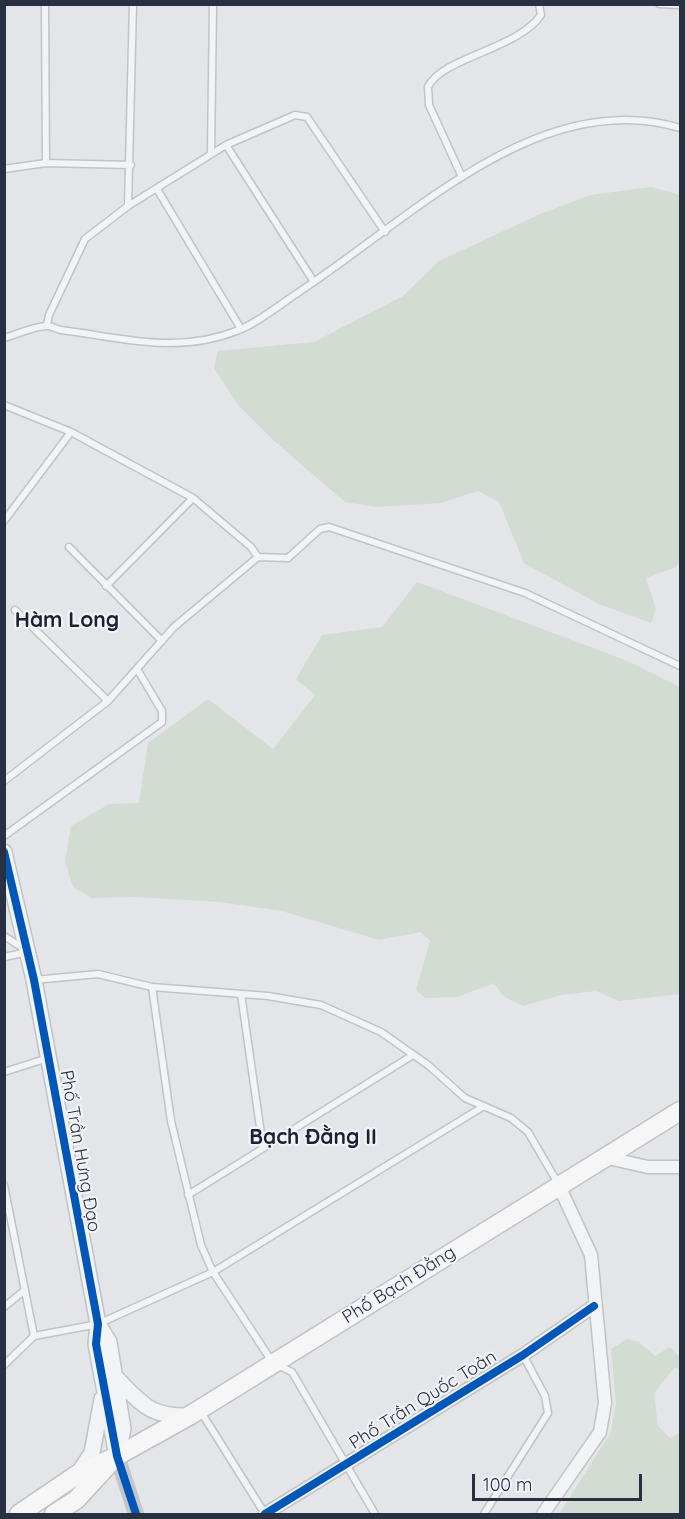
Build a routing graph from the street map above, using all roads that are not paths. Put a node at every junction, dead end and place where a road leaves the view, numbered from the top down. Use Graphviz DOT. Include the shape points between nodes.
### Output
graph roads {
  1 [pos="45,4"];
  2 [pos="133,4"];
  3 [pos="213,4"];
  4 [pos="540,4"];
  5 [pos="659,4"];
  6 [pos="681,5"];
  7 [pos="681,128"];
  8 [pos="226,145"];
  9 [pos="211,154"];
  10 [pos="46,163"];
  11 [pos="131,165"];
  12 [pos="4,169"];
  13 [pos="462,177"];
  14 [pos="157,189"];
  15 [pos="128,206"];
  16 [pos="384,232"];
  17 [pos="314,282"];
  18 [pos="47,326"];
  19 [pos="242,329"];
  20 [pos="4,338"];
  21 [pos="4,405"];
  22 [pos="71,432"];
  23 [pos="193,498"];
  24 [pos="4,522"];
  25 [pos="69,547"];
  26 [pos="258,557"];
  27 [pos="106,586"];
  28 [pos="15,610"];
  29 [pos="162,641"];
  30 [pos="681,666"];
  31 [pos="137,669"];
  32 [pos="108,701"];
  33 [pos="4,781"];
  34 [pos="4,836"];
  35 [pos="4,852"];
  36 [pos="4,936"];
  37 [pos="28,952"];
  38 [pos="4,957"];
  39 [pos="34,980"];
  40 [pos="152,987"];
  41 [pos="241,993"];
  42 [pos="414,1055"];
  43 [pos="48,1058"];
  44 [pos="4,1072"];
  45 [pos="484,1106"];
  46 [pos="681,1111"];
  47 [pos="263,1148"];
  48 [pos="608,1158"];
  49 [pos="681,1167"];
  50 [pos="4,1185"];
  51 [pos="559,1186"];
  52 [pos="188,1195"];
  53 [pos="6,1196"];
  54 [pos="213,1272"];
  55 [pos="25,1290"];
  56 [pos="594,1306"];
  57 [pos="4,1307"];
  58 [pos="98,1324"];
  59 [pos="34,1336"];
  60 [pos="523,1355"];
  61 [pos="273,1364"];
  62 [pos="4,1365"];
  63 [pos="109,1379"];
  64 [pos="194,1412"];
  65 [pos="117,1456"];
  66 [pos="346,1466"];
  67 [pos="78,1474"];
  68 [pos="265,1514"];
  69 [pos="19,1515"];
  70 [pos="54,1515"];
  71 [pos="136,1515"];
  72 [pos="375,1515"];
  73 [pos="484,1515"];
  74 [pos="543,1515"];
  1 -- 10 [label="lane"];
  2 -- 11 [label="lane"];
  3 -- 9 [label="lane"];
  4 -- 13 [label="lane" via="541,15 531,28 441,73 428,87 429,105"];
  5 -- 6 [label="lane"];
  7 -- 13 [label="lane" via="625,119 580,123 532,140"];
  8 -- 9 [label="lane"];
  8 -- 16 [label="lane" via="302,114"];
  8 -- 17 [label="lane"];
  9 -- 14 [label="lane"];
  10 -- 11 [label="lane"];
  10 -- 12 [label="lane"];
  11 -- 15 [label="lane"];
  13 -- 16 [label="lane"];
  14 -- 15 [label="lane"];
  14 -- 19 [label="lane"];
  15 -- 18 [label="lane" via="85,239"];
  16 -- 17 [label="lane"];
  17 -- 19 [label="lane"];
  18 -- 19 [label="lane" via="172,345 212,340"];
  18 -- 20 [label="lane"];
  21 -- 22 [label="lane"];
  22 -- 23 [label="lane"];
  22 -- 24 [label="lane"];
  23 -- 26 [label="lane"];
  23 -- 27 [label="lane"];
  25 -- 27 [label="lane"];
  26 -- 29 [label="lane"];
  26 -- 30 [label="lane" via="288,558 320,529 329,526 525,593"];
  27 -- 29 [label="lane"];
  28 -- 32 [label="lane"];
  29 -- 31 [label="lane"];
  31 -- 32 [label="lane"];
  31 -- 34 [label="lane" via="164,713 162,722"];
  32 -- 33 [label="lane"];
  35 -- 37 [label="street, Phố Trần Hưng Đạo"];
  36 -- 37 [label="lane"];
  37 -- 38 [label="lane"];
  37 -- 39 [label="street, Phố Trần Hưng Đạo"];
  39 -- 40 [label="lane" via="98,974"];
  39 -- 43 [label="street, Phố Trần Hưng Đạo"];
  40 -- 41 [label="lane"];
  40 -- 52 [label="lane" via="171,1121"];
  41 -- 42 [label="lane" via="321,1005 381,1032"];
  41 -- 47 [label="lane"];
  42 -- 45 [label="lane" via="465,1098"];
  42 -- 47 [label="lane"];
  43 -- 44 [label="lane"];
  43 -- 58 [label="street, Phố Trần Hưng Đạo"];
  45 -- 51 [label="lane" via="528,1132"];
  45 -- 54 [label="lane"];
  46 -- 48 [label="main road, Phố Bạch Đằng"];
  47 -- 52 [label="lane"];
  48 -- 49 [label="street" via="648,1167"];
  48 -- 51 [label="main road, Phố Bạch Đằng"];
  50 -- 53 [label="lane"];
  51 -- 56 [label="street" via="591,1255"];
  51 -- 61 [label="main road, Phố Bạch Đằng"];
  52 -- 54 [label="lane" via="201,1245"];
  53 -- 55 [label="lane"];
  54 -- 58 [label="lane"];
  54 -- 61 [label="lane"];
  55 -- 57 [label="lane"];
  55 -- 59 [label="lane"];
  56 -- 60 [label="street, Phố Trần Quốc Toản"];
  56 -- 74 [label="street" via="605,1403 600,1431"];
  58 -- 59 [label="lane"];
  58 -- 63 [label="street, Phố Trần Hưng Đạo" via="109,1342"];
  59 -- 62 [label="lane"];
  60 -- 66 [label="street, Phố Trần Quốc Toản"];
  60 -- 73 [label="lane" via="545,1396 548,1413"];
  61 -- 64 [label="main road, Phố Bạch Đằng"];
  61 -- 66 [label="lane" via="292,1372"];
  63 -- 64 [label="street" via="153,1412 166,1416"];
  63 -- 65 [label="street, Phố Trần Hưng Đạo" via="123,1429"];
  63 -- 67 [label="street" via="92,1453"];
  64 -- 65 [label="main road, Phố Bạch Đằng"];
  64 -- 68 [label="lane"];
  65 -- 67 [label="main road"];
  65 -- 70 [label="main road" via="76,1500"];
  65 -- 71 [label="main road"];
  66 -- 68 [label="street, Phố Trần Quốc Toản"];
  66 -- 72 [label="lane"];
  67 -- 69 [label="main road"];
}
